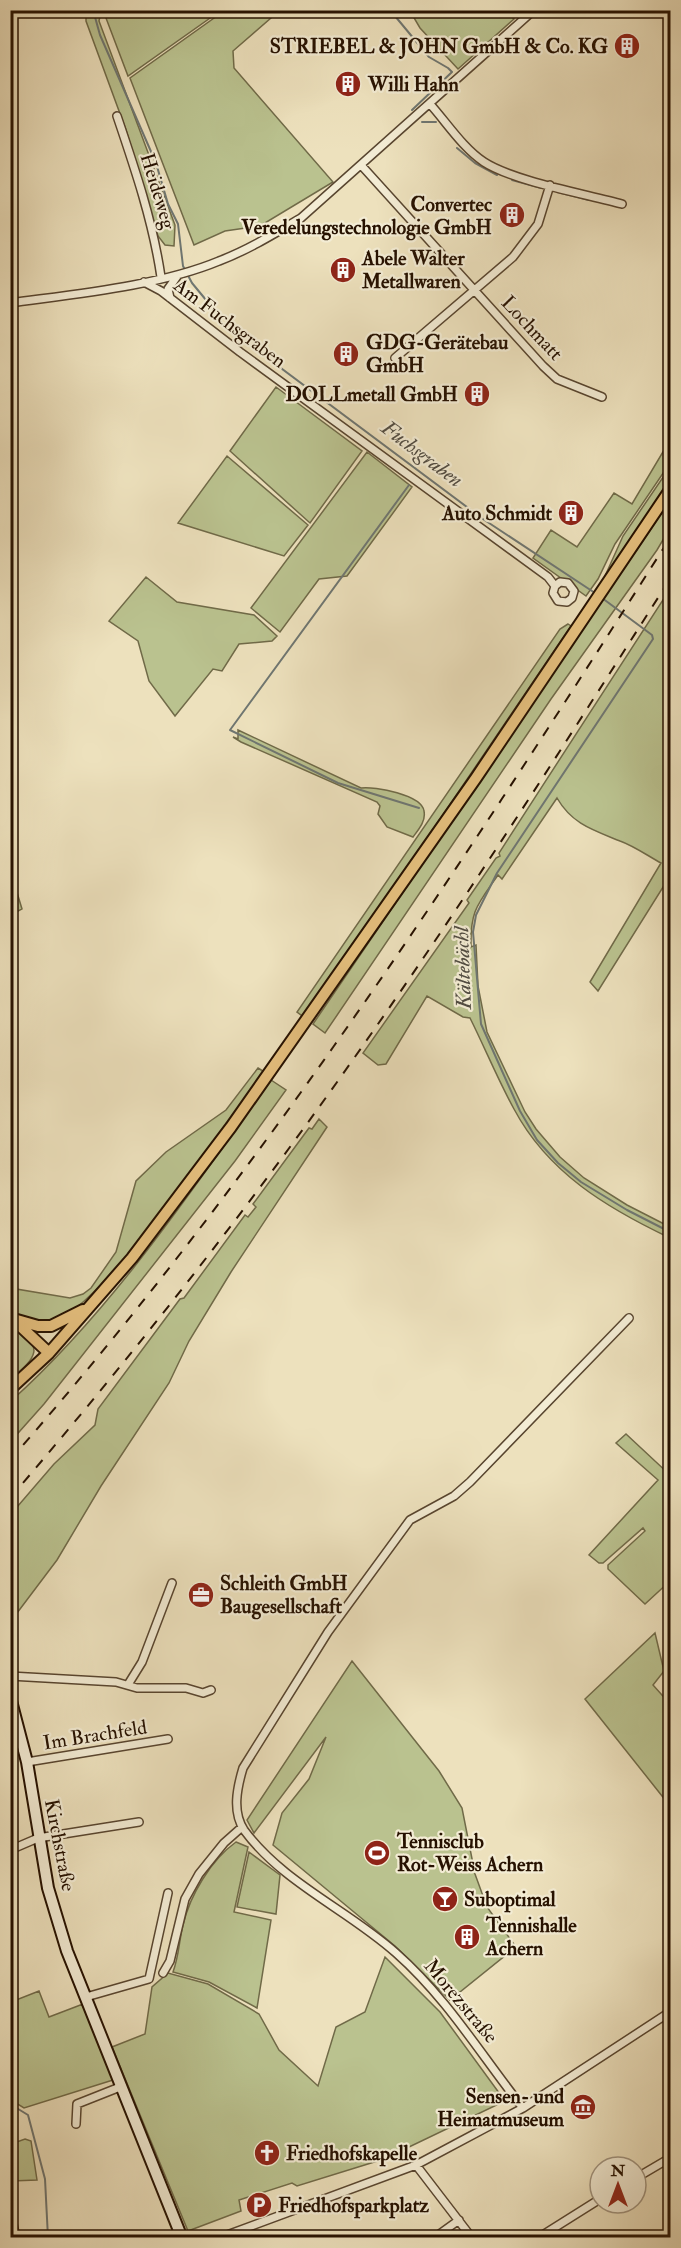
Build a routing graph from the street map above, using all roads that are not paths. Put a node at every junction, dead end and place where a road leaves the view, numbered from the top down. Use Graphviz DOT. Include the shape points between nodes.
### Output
graph roads {
  1 [pos="534,10"];
  2 [pos="430,104"];
  3 [pos="117,116"];
  4 [pos="361,165"];
  5 [pos="550,185"];
  6 [pos="622,204"];
  7 [pos="180,273"];
  8 [pos="162,277"];
  9 [pos="144,282"];
  10 [pos="475,291"];
  11 [pos="170,298"];
  12 [pos="10,303"];
  13 [pos="395,358"];
  14 [pos="602,397"];
  15 [pos="670,490"];
  16 [pos="555,586"];
  17 [pos="670,625"];
  18 [pos="670,635"];
  19 [pos="91,1306"];
  20 [pos="629,1317"];
  21 [pos="10,1318"];
  22 [pos="38,1326"];
  23 [pos="52,1349"];
  24 [pos="10,1389"];
  25 [pos="172,1583"];
  26 [pos="10,1676"];
  27 [pos="129,1683"];
  28 [pos="211,1690"];
  29 [pos="10,1697"];
  30 [pos="168,1739"];
  31 [pos="27,1762"];
  32 [pos="139,1822"];
  33 [pos="242,1827"];
  34 [pos="38,1838"];
  35 [pos="10,1850"];
  36 [pos="168,1893"];
  37 [pos="163,1973"];
  38 [pos="86,1997"];
  39 [pos="670,2012"];
  40 [pos="120,2087"];
  41 [pos="523,2108"];
  42 [pos="76,2124"];
  43 [pos="670,2158"];
  44 [pos="416,2164"];
  45 [pos="648,2171"];
  46 [pos="588,2207"];
  47 [pos="10,2210"];
  48 [pos="459,2220"];
  49 [pos="16,2238"];
  50 [pos="182,2238"];
  51 [pos="219,2238"];
  52 [pos="434,2238"];
  53 [pos="472,2238"];
  54 [pos="538,2238"];
  1 -- 2 [label="street, Am Fuchsgraben"];
  2 -- 4 [label="street, Am Fuchsgraben"];
  2 -- 5 [label="street" via="484,162"];
  3 -- 8 [label="street, Heideweg" via="144,198"];
  4 -- 7 [label="street, Am Fuchsgraben" via="301,218 261,242 218,262"];
  4 -- 10 [label="street, Lochmatt"];
  5 -- 6 [label="street"];
  5 -- 10 [label="street" via="538,224 528,239"];
  7 -- 8 [label="street, Am Fuchsgraben"];
  7 -- 11 [label="street" via="168,289"];
  8 -- 9 [label="street, Am Fuchsgraben"];
  9 -- 11 [label="street, Am Fuchsgraben"];
  9 -- 12 [label="street, Am Fuchsgraben"];
  10 -- 13 [label="street, Lochmatt"];
  10 -- 14 [label="street, Lochmatt" via="557,379"];
  11 -- 16 [label="street, Am Fuchsgraben" via="548,577"];
  15 -- 19 [label="main road" via="276,1066"];
  17 -- 18 [label="street"];
  19 -- 22 [label="main road" via="63,1322"];
  19 -- 23 [label="main road"];
  20 -- 33 [label="street" via="470,1482 454,1496 410,1520 328,1632 243,1768 236,1806"];
  21 -- 22 [label="main road"];
  21 -- 23 [label="main road"];
  22 -- 23 [label="main road"];
  23 -- 24 [label="main road"];
  25 -- 27 [label="street" via="142,1662"];
  26 -- 27 [label="street"];
  27 -- 28 [label="street" via="137,1688 186,1688 203,1693"];
  29 -- 31 [label="main road, Kirchstraße"];
  30 -- 31 [label="street, Im Brachfeld"];
  31 -- 34 [label="main road, Kirchstraße"];
  32 -- 34 [label="street"];
  33 -- 37 [label="street" via="199,1874 185,1899 170,1961"];
  33 -- 41 [label="street, Morezstraße" via="274,1862 363,1926 434,1989"];
  34 -- 35 [label="street"];
  34 -- 38 [label="main road, Kirchstraße" via="48,1888"];
  36 -- 38 [label="street" via="149,1979"];
  38 -- 40 [label="main road, Kirchstraße"];
  39 -- 41 [label="street"];
  40 -- 42 [label="street" via="77,2104"];
  40 -- 50 [label="main road, Kirchstraße"];
  41 -- 44 [label="street"];
  43 -- 45 [label="street"];
  44 -- 48 [label="street"];
  44 -- 51 [label="street"];
  46 -- 54 [label="street"];
  47 -- 49 [label="street"];
  48 -- 52 [label="street"];
  48 -- 53 [label="street"];
}
